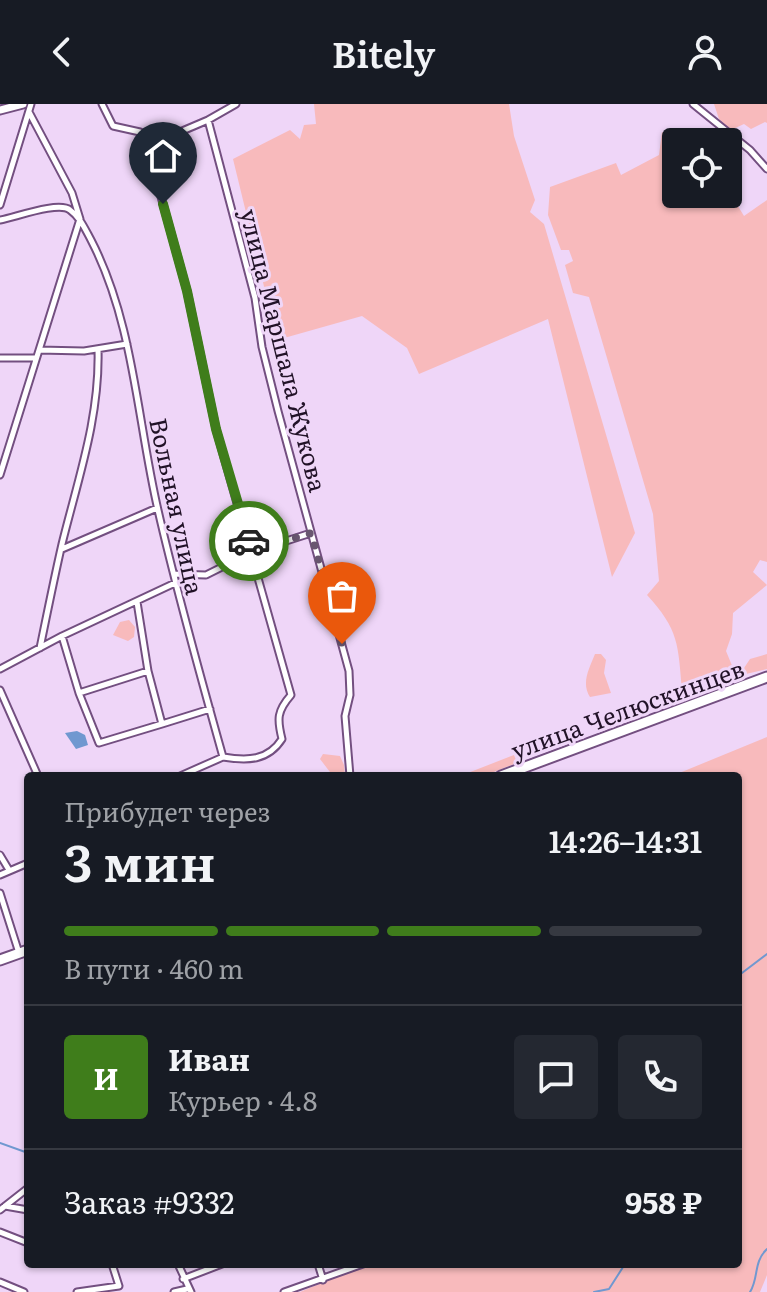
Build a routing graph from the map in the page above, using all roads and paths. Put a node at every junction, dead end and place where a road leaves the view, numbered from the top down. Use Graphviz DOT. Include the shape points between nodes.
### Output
graph roads {
  1 [pos="23,104"];
  2 [pos="31,104"];
  3 [pos="102,104"];
  4 [pos="236,104"];
  5 [pos="693,104"];
  6 [pos="0,110"];
  7 [pos="29,112"];
  8 [pos="208,120"];
  9 [pos="147,146"];
  10 [pos="767,169"];
  11 [pos="0,205"];
  12 [pos="80,219"];
  13 [pos="0,220"];
  14 [pos="127,344"];
  15 [pos="98,349"];
  16 [pos="39,350"];
  17 [pos="0,358"];
  18 [pos="36,358"];
  19 [pos="0,475"];
  20 [pos="157,508"];
  21 [pos="311,533"];
  22 [pos="61,550"];
  23 [pos="252,552"];
  24 [pos="174,574"];
  25 [pos="175,584"];
  26 [pos="137,602"];
  27 [pos="62,636"];
  28 [pos="40,648"];
  29 [pos="0,669"];
  30 [pos="148,671"];
  31 [pos="767,677"];
  32 [pos="0,690"];
  33 [pos="79,693"];
  34 [pos="210,709"];
  35 [pos="162,724"];
  36 [pos="223,757"];
  37 [pos="36,772"];
  38 [pos="189,772"];
  39 [pos="350,772"];
  40 [pos="512,772"];
  41 [pos="0,855"];
  42 [pos="24,864"];
  43 [pos="9,870"];
  44 [pos="0,875"];
  45 [pos="0,893"];
  46 [pos="24,952"];
  47 [pos="0,960"];
  48 [pos="24,1191"];
  49 [pos="3,1208"];
  50 [pos="24,1210"];
  51 [pos="0,1232"];
  52 [pos="24,1241"];
  53 [pos="113,1268"];
  54 [pos="179,1268"];
  55 [pos="212,1268"];
  56 [pos="319,1268"];
  57 [pos="353,1268"];
  58 [pos="183,1279"];
  59 [pos="323,1280"];
  60 [pos="0,1282"];
  61 [pos="120,1289"];
  62 [pos="189,1291"];
  63 [pos="24,1292"];
  64 [pos="77,1292"];
  65 [pos="174,1292"];
  66 [pos="284,1292"];
  1 -- 6 [label="street"];
  2 -- 7 [label="street"];
  3 -- 9 [label="street" via="113,126 140,132"];
  4 -- 8 [label="street"];
  5 -- 10 [label="street"];
  7 -- 11 [label="street"];
  7 -- 12 [label="street, Вольная улица"];
  8 -- 9 [label="street"];
  8 -- 21 [label="street, улица Маршала Жукова"];
  9 -- 23 [label="street" via="187,291 216,429"];
  12 -- 13 [label="street" via="68,207 55,206"];
  12 -- 14 [label="street, Вольная улица" via="101,260"];
  12 -- 16 [label="street"];
  14 -- 15 [label="street"];
  14 -- 20 [label="street, Вольная улица"];
  15 -- 16 [label="street"];
  15 -- 22 [label="street" via="99,384 90,438"];
  16 -- 18 [label="street"];
  17 -- 18 [label="street"];
  18 -- 19 [label="street"];
  20 -- 22 [label="street"];
  20 -- 24 [label="street, Вольная улица"];
  21 -- 23 [label="street"];
  21 -- 39 [label="street, улица Маршала Жукова" via="349,671 345,716"];
  22 -- 28 [label="street"];
  23 -- 24 [label="street" via="206,575"];
  23 -- 36 [label="street" via="291,695 279,710 282,739 274,751 243,760"];
  24 -- 25 [label="street, Вольная улица"];
  25 -- 26 [label="street"];
  25 -- 34 [label="street, Вольная улица"];
  26 -- 27 [label="street"];
  26 -- 30 [label="street"];
  27 -- 28 [label="street"];
  27 -- 33 [label="street"];
  28 -- 29 [label="street"];
  30 -- 33 [label="street"];
  30 -- 35 [label="street"];
  31 -- 40 [label="main road, улица Челюскинцев"];
  32 -- 37 [label="street"];
  33 -- 35 [label="street" via="99,743"];
  34 -- 35 [label="street"];
  34 -- 36 [label="street, Вольная улица"];
  36 -- 38 [label="street"];
  41 -- 43 [label="street"];
  42 -- 43 [label="street"];
  43 -- 44 [label="street"];
  45 -- 46 [label="street"];
  46 -- 47 [label="main road"];
  48 -- 49 [label="street"];
  49 -- 50 [label="street"];
  51 -- 52 [label="street"];
  53 -- 61 [label="street"];
  54 -- 58 [label="street"];
  55 -- 58 [label="street"];
  56 -- 59 [label="street"];
  57 -- 59 [label="street"];
  58 -- 62 [label="street"];
  59 -- 66 [label="street"];
  60 -- 63 [label="street"];
  61 -- 64 [label="street"];
  62 -- 65 [label="street"];
}
